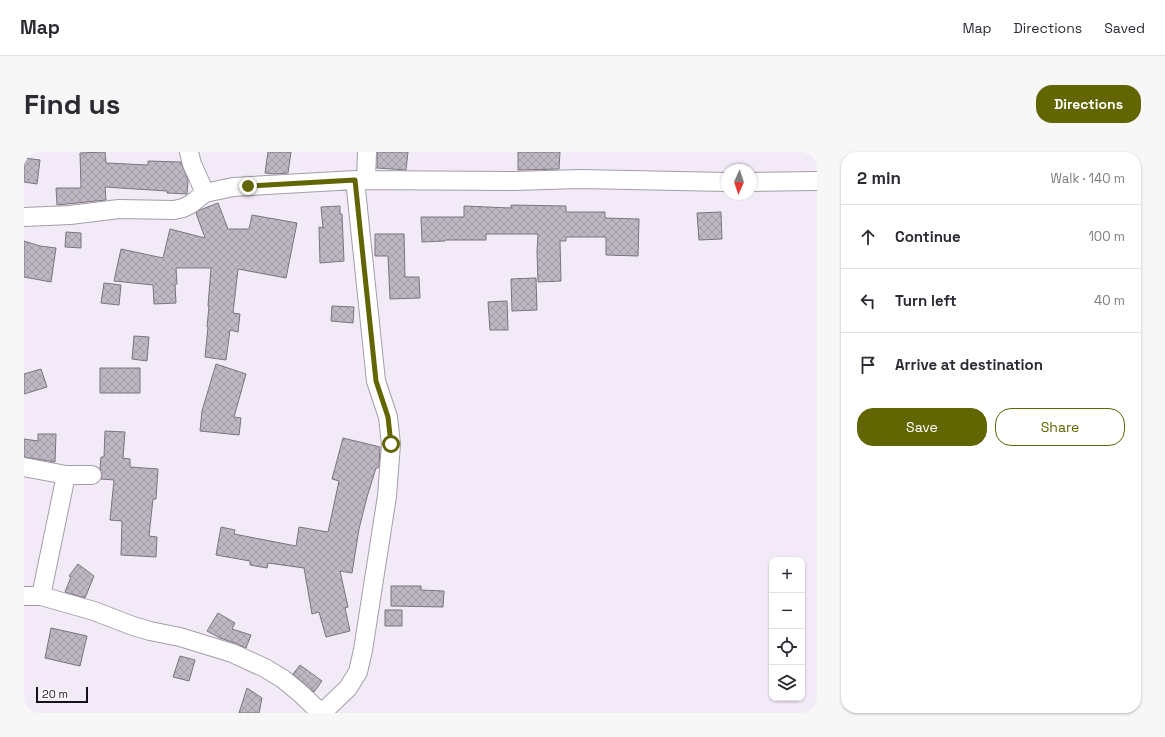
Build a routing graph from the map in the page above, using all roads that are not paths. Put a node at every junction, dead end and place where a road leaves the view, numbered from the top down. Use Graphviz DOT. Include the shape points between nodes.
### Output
graph roads {
  1 [pos="189,152"];
  2 [pos="366,152"];
  3 [pos="360,180"];
  4 [pos="817,181"];
  5 [pos="721,182"];
  6 [pos="757,182"];
  7 [pos="205,193"];
  8 [pos="24,217"];
  9 [pos="24,467"];
  10 [pos="66,474"];
  11 [pos="92,475"];
  12 [pos="33,596"];
  13 [pos="322,713"];
  1 -- 7 [label="street"];
  2 -- 3 [label="street"];
  3 -- 5 [label="street" via="580,179"];
  3 -- 7 [label="street" via="233,187"];
  3 -- 13 [label="street" via="376,381 388,417 391,444 387,496 358,672 348,688"];
  4 -- 6 [label="street"];
  7 -- 8 [label="street" via="192,204 174,210 119,209"];
  9 -- 10 [label="street"];
  10 -- 11 [label="street"];
  10 -- 12 [label="street"];
  12 -- 13 [label="street" via="94,611 133,626 232,653 265,668 300,693"];
}
